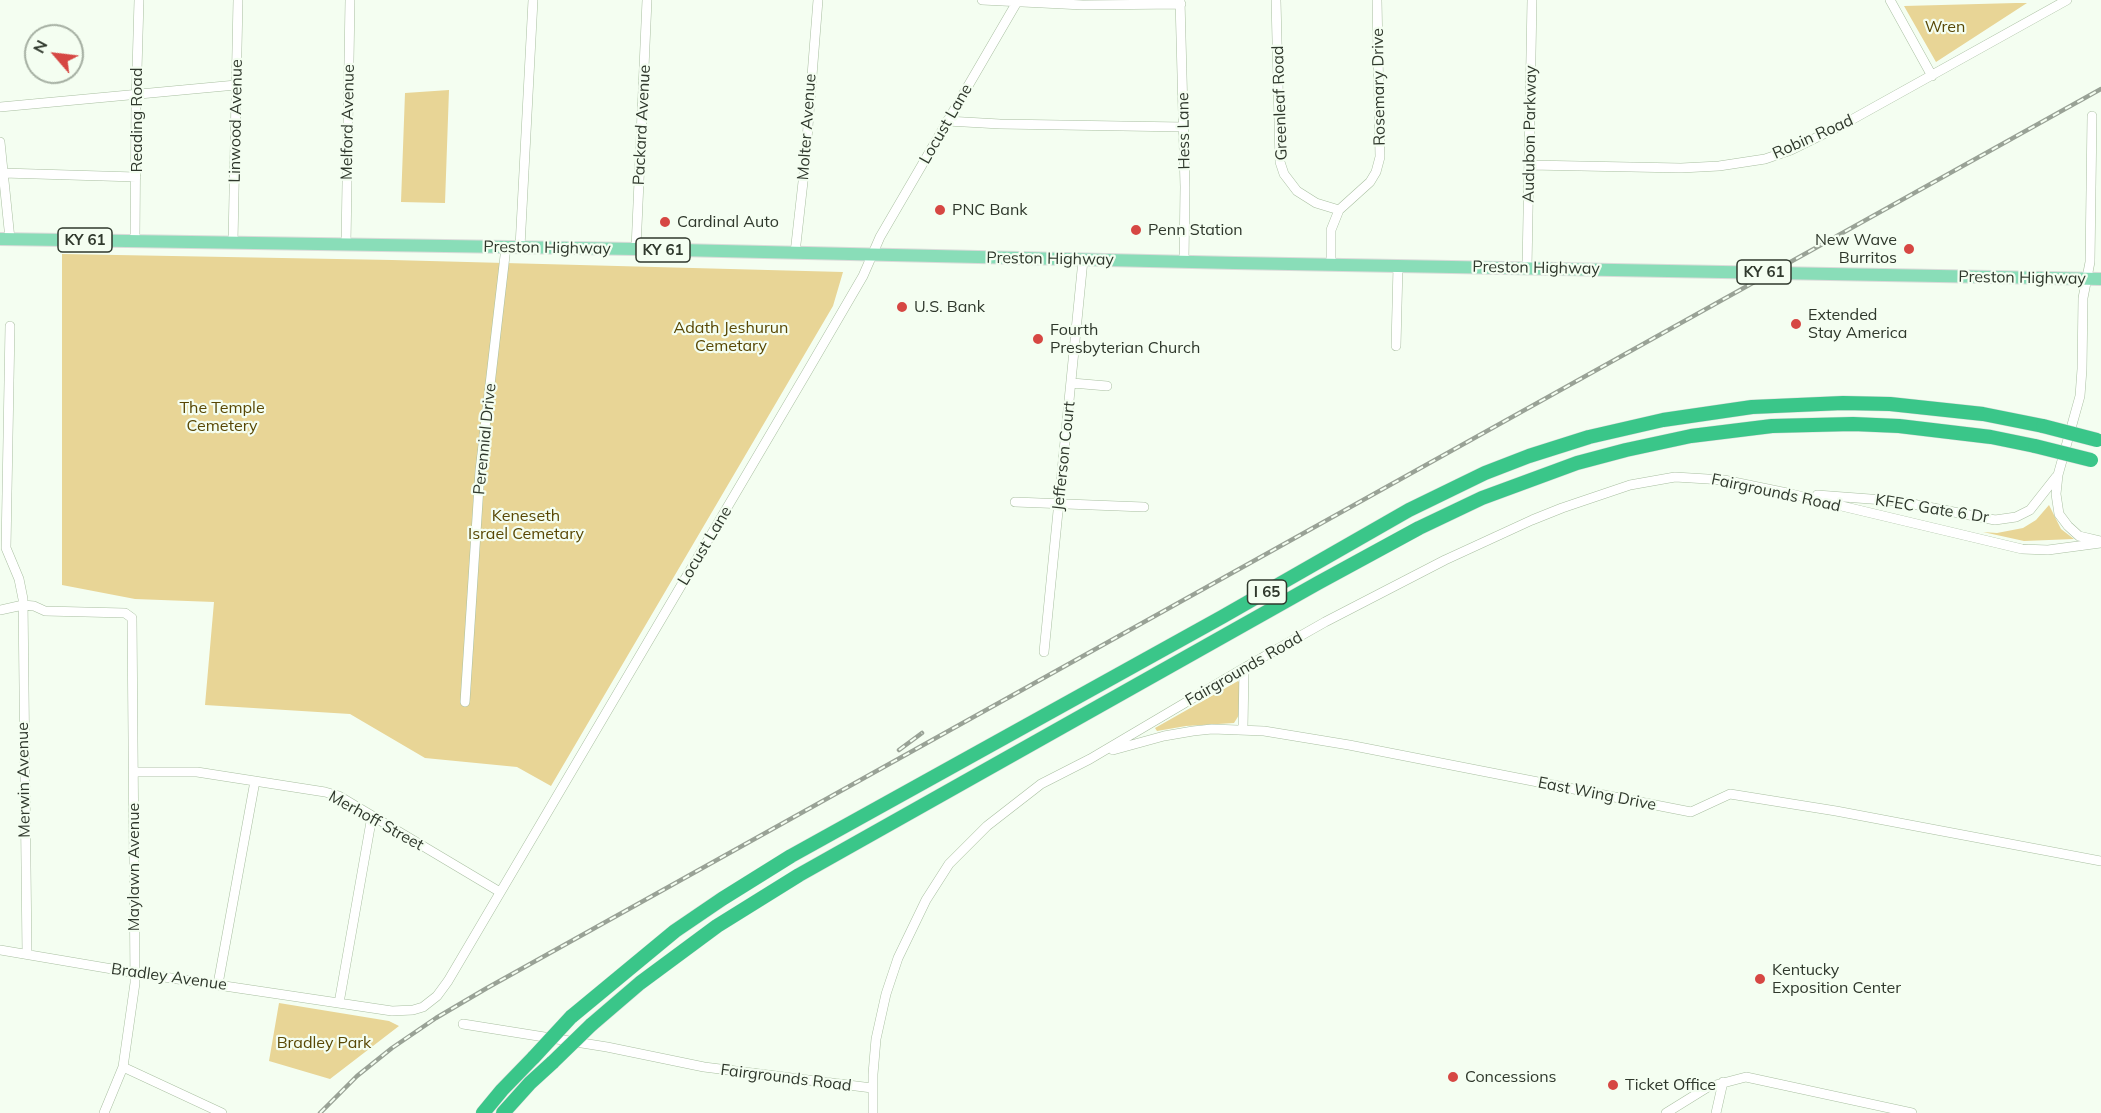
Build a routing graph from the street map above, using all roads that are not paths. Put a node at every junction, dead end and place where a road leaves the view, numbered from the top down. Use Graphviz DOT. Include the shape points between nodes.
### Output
graph roads {
  1 [pos="139,0"];
  2 [pos="238,0"];
  3 [pos="350,0"];
  4 [pos="533,0"];
  5 [pos="648,0"];
  6 [pos="818,0"];
  7 [pos="982,0"];
  8 [pos="1276,0"];
  9 [pos="1377,0"];
  10 [pos="1532,0"];
  11 [pos="1890,0"];
  12 [pos="2067,0"];
  13 [pos="1017,2"];
  14 [pos="1180,2"];
  15 [pos="1932,76"];
  16 [pos="236,85"];
  17 [pos="136,94"];
  18 [pos="0,107"];
  19 [pos="2092,116"];
  20 [pos="947,121"];
  21 [pos="1184,127"];
  22 [pos="2097,137"];
  23 [pos="0,142"];
  24 [pos="1530,165"];
  25 [pos="3,173"];
  26 [pos="136,177"];
  27 [pos="1339,210"];
  28 [pos="5,239"];
  29 [pos="135,240"];
  30 [pos="233,242"];
  31 [pos="346,244"];
  32 [pos="506,247"];
  33 [pos="520,247"];
  34 [pos="636,249"];
  35 [pos="795,253"];
  36 [pos="872,255"];
  37 [pos="1083,260"];
  38 [pos="1184,262"];
  39 [pos="1331,264"];
  40 [pos="1398,266"];
  41 [pos="1527,268"];
  42 [pos="2086,279"];
  43 [pos="2101,279"];
  44 [pos="10,326"];
  45 [pos="1396,346"];
  46 [pos="5,372"];
  47 [pos="1072,382"];
  48 [pos="1107,386"];
  49 [pos="2099,441"];
  50 [pos="2096,462"];
  51 [pos="2058,475"];
  52 [pos="4,486"];
  53 [pos="1787,493"];
  54 [pos="1015,502"];
  55 [pos="1058,504"];
  56 [pos="1144,507"];
  57 [pos="2101,542"];
  58 [pos="23,605"];
  59 [pos="0,610"];
  60 [pos="1044,652"];
  61 [pos="1244,668"];
  62 [pos="465,702"];
  63 [pos="1243,729"];
  64 [pos="1090,759"];
  65 [pos="135,772"];
  66 [pos="255,781"];
  67 [pos="372,816"];
  68 [pos="2101,861"];
  69 [pos="500,892"];
  70 [pos="0,950"];
  71 [pos="27,954"];
  72 [pos="136,972"];
  73 [pos="218,984"];
  74 [pos="339,1003"];
  75 [pos="463,1024"];
  76 [pos="123,1067"];
  77 [pos="1723,1082"];
  78 [pos="872,1088"];
  79 [pos="104,1113"];
  80 [pos="222,1113"];
  81 [pos="483,1113"];
  82 [pos="503,1113"];
  83 [pos="873,1113"];
  84 [pos="1666,1113"];
  85 [pos="1716,1113"];
  86 [pos="1912,1113"];
  1 -- 17 [label="street, Reading Road"];
  2 -- 16 [label="street, Linwood Avenue"];
  3 -- 31 [label="street, Melford Avenue"];
  4 -- 33 [label="street"];
  5 -- 34 [label="street, Packard Avenue"];
  6 -- 35 [label="street, Molter Avenue"];
  7 -- 13 [label="street"];
  8 -- 27 [label="street, Greenleaf Road" via="1280,162 1297,190 1316,203"];
  9 -- 27 [label="street, Rosemary Drive" via="1378,165 1370,182"];
  10 -- 24 [label="street, Audubon Parkway"];
  11 -- 15 [label="street"];
  12 -- 15 [label="street, Robin Road"];
  13 -- 14 [label="street"];
  13 -- 20 [label="street, Locust Lane"];
  14 -- 21 [label="street, Hess Lane"];
  15 -- 24 [label="street, Robin Road" via="1805,144 1757,160 1681,168"];
  16 -- 17 [label="street"];
  16 -- 30 [label="street, Linwood Avenue"];
  17 -- 18 [label="street"];
  17 -- 26 [label="street, Reading Road"];
  19 -- 22 [label="street"];
  20 -- 21 [label="street"];
  20 -- 36 [label="street, Locust Lane"];
  21 -- 38 [label="street, Hess Lane"];
  22 -- 42 [label="street" via="2091,262"];
  23 -- 25 [label="street"];
  24 -- 41 [label="street, Audubon Parkway"];
  25 -- 26 [label="street"];
  25 -- 28 [label="street"];
  26 -- 29 [label="street, Reading Road"];
  27 -- 39 [label="street" via="1331,230"];
  28 -- 29 [label="main road, Preston Highway / KY 61"];
  29 -- 30 [label="main road, Preston Highway / KY 61"];
  30 -- 31 [label="main road, Preston Highway / KY 61"];
  31 -- 32 [label="main road, Preston Highway / KY 61"];
  32 -- 33 [label="main road, Preston Highway / KY 61"];
  32 -- 62 [label="street, Perennial Drive" via="480,471"];
  33 -- 34 [label="main road, Preston Highway / KY 61"];
  34 -- 35 [label="main road, Preston Highway / KY 61"];
  35 -- 36 [label="main road, Preston Highway / KY 61"];
  36 -- 37 [label="main road, Preston Highway / KY 61"];
  36 -- 69 [label="street, Locust Lane"];
  37 -- 38 [label="main road, Preston Highway / KY 61"];
  37 -- 47 [label="street, Jefferson Court"];
  38 -- 39 [label="main road, Preston Highway / KY 61"];
  39 -- 40 [label="main road, Preston Highway / KY 61"];
  40 -- 41 [label="main road, Preston Highway / KY 61"];
  40 -- 45 [label="street"];
  41 -- 42 [label="main road, Preston Highway / KY 61"];
  42 -- 43 [label="main road, Preston Highway / KY 61"];
  42 -- 51 [label="street" via="2082,298 2080,396"];
  44 -- 46 [label="street, Merwin Avenue"];
  46 -- 52 [label="street, Merwin Avenue"];
  47 -- 48 [label="street"];
  47 -- 55 [label="street, Jefferson Court"];
  49 -- 81 [label="highway, I 65, bridge" via="1983,414 1890,404 1752,407 1620,429 1485,473 1400,515 722,899 675,931 571,1017"];
  50 -- 82 [label="highway, I 65, bridge" via="1992,437 1899,426 1772,426 1691,436 1626,450 1549,472 1482,498 1318,583 799,875 717,926 591,1025"];
  51 -- 53 [label="street, KFEC Gate 6 Dr" via="2030,510 1995,520 1897,501"];
  51 -- 57 [label="street" via="2059,514 2079,536"];
  52 -- 58 [label="street, Merwin Avenue" via="6,548 19,579"];
  53 -- 57 [label="street, Fairgrounds Road" via="2022,549 2048,550"];
  53 -- 61 [label="street, Fairgrounds Road" via="1686,477 1657,479 1619,489 1532,520 1445,560"];
  54 -- 55 [label="street"];
  55 -- 56 [label="street"];
  55 -- 60 [label="street, Jefferson Court"];
  58 -- 59 [label="street"];
  58 -- 65 [label="street, Maylawn Avenue" via="45,611 125,614 132,618"];
  58 -- 71 [label="street, Merwin Avenue"];
  61 -- 63 [label="street"];
  61 -- 64 [label="street, Fairgrounds Road"];
  63 -- 64 [label="street, East Wing Drive" via="1164,736"];
  63 -- 68 [label="street, East Wing Drive" via="1349,745 1691,812 1730,794"];
  64 -- 78 [label="street, Fairgrounds Road" via="1041,784 987,826 949,864 901,949 876,1039"];
  65 -- 66 [label="street, Merhoff Street" via="197,772"];
  65 -- 72 [label="street, Maylawn Avenue"];
  66 -- 67 [label="street, Merhoff Street" via="339,796"];
  66 -- 73 [label="street"];
  67 -- 69 [label="street, Merhoff Street"];
  67 -- 74 [label="street"];
  69 -- 74 [label="street, Locust Lane" via="448,981 430,1002 403,1012"];
  70 -- 71 [label="street, Bradley Avenue"];
  71 -- 72 [label="street, Bradley Avenue"];
  72 -- 73 [label="street, Bradley Avenue"];
  72 -- 76 [label="street, Maylawn Avenue"];
  73 -- 74 [label="street, Bradley Avenue"];
  75 -- 78 [label="street, Fairgrounds Road" via="704,1067"];
  76 -- 79 [label="street, Maylawn Avenue"];
  76 -- 80 [label="street"];
  77 -- 84 [label="street"];
  77 -- 85 [label="street"];
  77 -- 86 [label="street" via="1746,1077"];
  78 -- 83 [label="street"];
}
